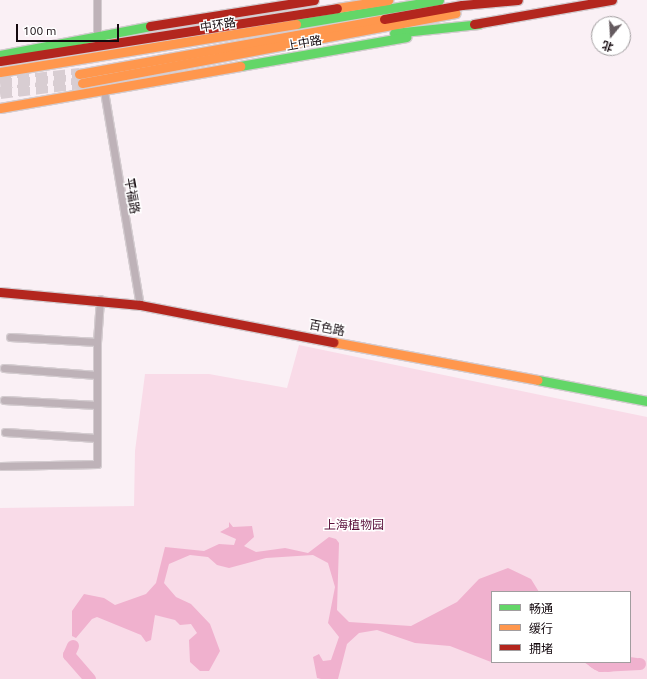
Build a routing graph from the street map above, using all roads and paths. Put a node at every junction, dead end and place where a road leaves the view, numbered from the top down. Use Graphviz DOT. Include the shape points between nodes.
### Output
graph roads {
  1 [pos="97,0"];
  2 [pos="314,0"];
  3 [pos="344,0"];
  4 [pos="439,0"];
  5 [pos="612,0"];
  6 [pos="514,1"];
  7 [pos="383,12"];
  8 [pos="479,24"];
  9 [pos="191,31"];
  10 [pos="355,33"];
  11 [pos="97,35"];
  12 [pos="0,55"];
  13 [pos="0,61"];
  14 [pos="0,72"];
  15 [pos="79,74"];
  16 [pos="82,83"];
  17 [pos="104,91"];
  18 [pos="0,108"];
  19 [pos="0,292"];
  20 [pos="100,299"];
  21 [pos="140,305"];
  22 [pos="10,337"];
  23 [pos="98,342"];
  24 [pos="4,368"];
  25 [pos="97,375"];
  26 [pos="4,400"];
  27 [pos="647,401"];
  28 [pos="97,405"];
  29 [pos="5,432"];
  30 [pos="97,438"];
  31 [pos="1,466"];
  1 -- 11 [label="street"];
  2 -- 11 [label="main road"];
  3 -- 9 [label="main road"];
  4 -- 7 [label="main road, 中环路"];
  5 -- 8 [label="main road, 上中路"];
  6 -- 7 [label="main road, 中环路"];
  7 -- 9 [label="main road, 中环路"];
  7 -- 10 [label="main road, 中环路"];
  7 -- 14 [label="main road, 中环路"];
  7 -- 15 [label="main road, 中环路"];
  8 -- 10 [label="main road" via="391,34"];
  8 -- 17 [label="main road, 上中路"];
  9 -- 13 [label="main road, 中环路"];
  10 -- 16 [label="main road, 中环路"];
  11 -- 12 [label="main road"];
  17 -- 18 [label="main road, 上中路"];
  17 -- 21 [label="street, 平福路"];
  19 -- 20 [label="main road, 百色路"];
  20 -- 21 [label="main road, 百色路"];
  20 -- 23 [label="street"];
  21 -- 27 [label="main road, 百色路"];
  22 -- 23 [label="street"];
  23 -- 25 [label="street"];
  24 -- 25 [label="street"];
  25 -- 28 [label="street"];
  26 -- 28 [label="street"];
  28 -- 30 [label="street"];
  29 -- 30 [label="street"];
  30 -- 31 [label="street" via="97,464"];
}
